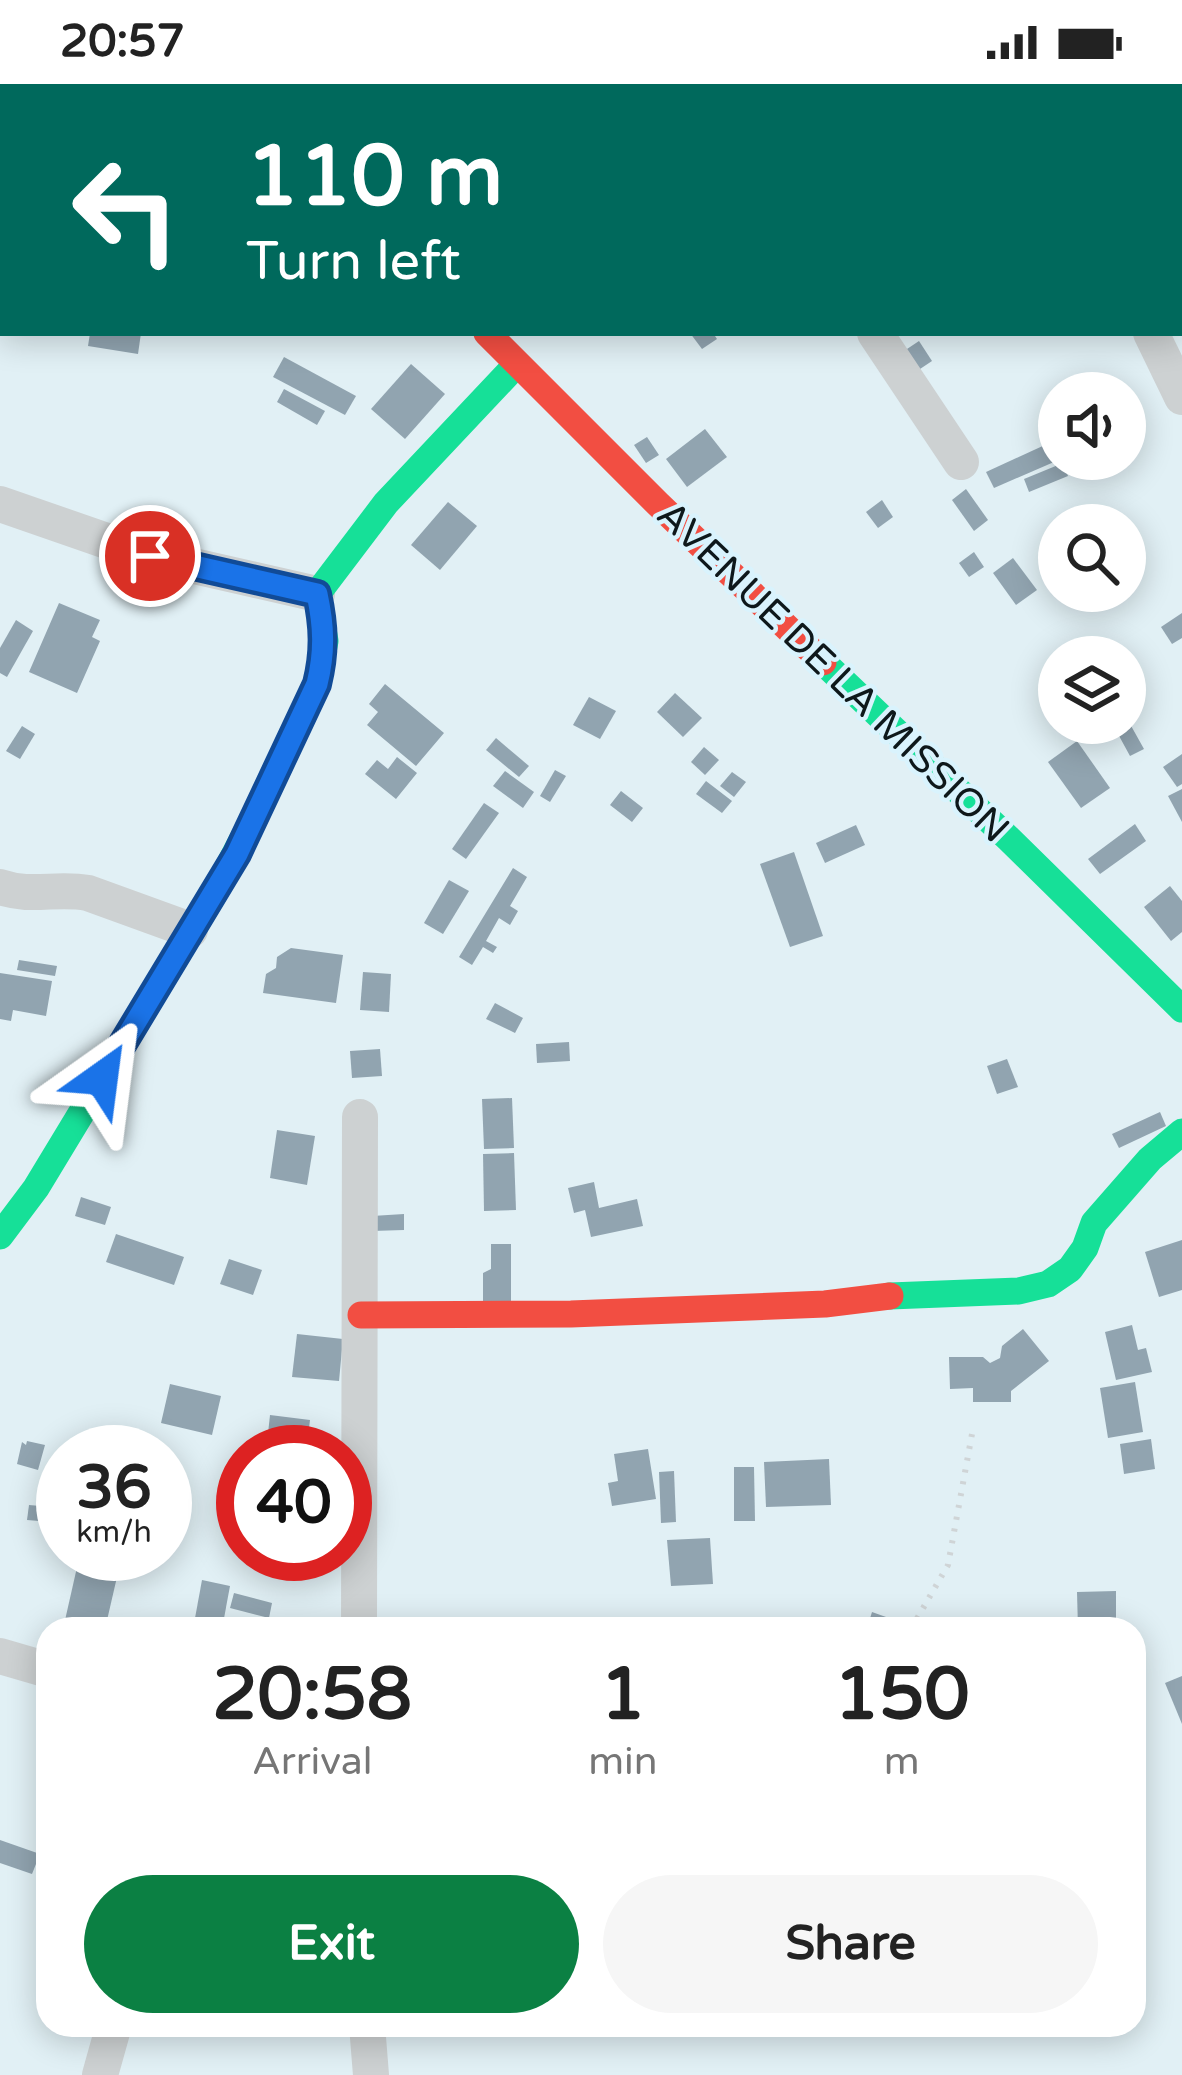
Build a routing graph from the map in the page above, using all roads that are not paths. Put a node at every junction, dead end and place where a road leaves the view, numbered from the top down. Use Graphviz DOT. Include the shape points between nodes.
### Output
graph roads {
  1 [pos="490,336"];
  2 [pos="877,336"];
  3 [pos="1152,336"];
  4 [pos="517,364"];
  5 [pos="1182,397"];
  6 [pos="961,462"];
  7 [pos="0,504"];
  8 [pos="317,594"];
  9 [pos="0,887"];
  10 [pos="190,930"];
  11 [pos="1182,1009"];
  12 [pos="360,1117"];
  13 [pos="1182,1132"];
  14 [pos="0,1236"];
  15 [pos="361,1316"];
  16 [pos="359,1617"];
  17 [pos="0,1656"];
  18 [pos="36,1666"];
  19 [pos="111,2037"];
  20 [pos="368,2037"];
  21 [pos="100,2075"];
  22 [pos="370,2075"];
  1 -- 4 [label="street, AVENUE DE LA MISSION"];
  2 -- 6 [label="street"];
  3 -- 5 [label="street"];
  4 -- 8 [label="street" via="346,549"];
  4 -- 11 [label="street, AVENUE DE LA MISSION"];
  7 -- 8 [label="street" via="150,556"];
  8 -- 10 [label="street" via="325,641 317,684 237,854"];
  9 -- 10 [label="street" via="88,892"];
  10 -- 14 [label="street"];
  12 -- 15 [label="street"];
  13 -- 15 [label="street" via="1094,1222 1070,1269 1019,1291"];
  15 -- 16 [label="street"];
  17 -- 18 [label="street"];
  19 -- 21 [label="street"];
  20 -- 22 [label="street"];
}
